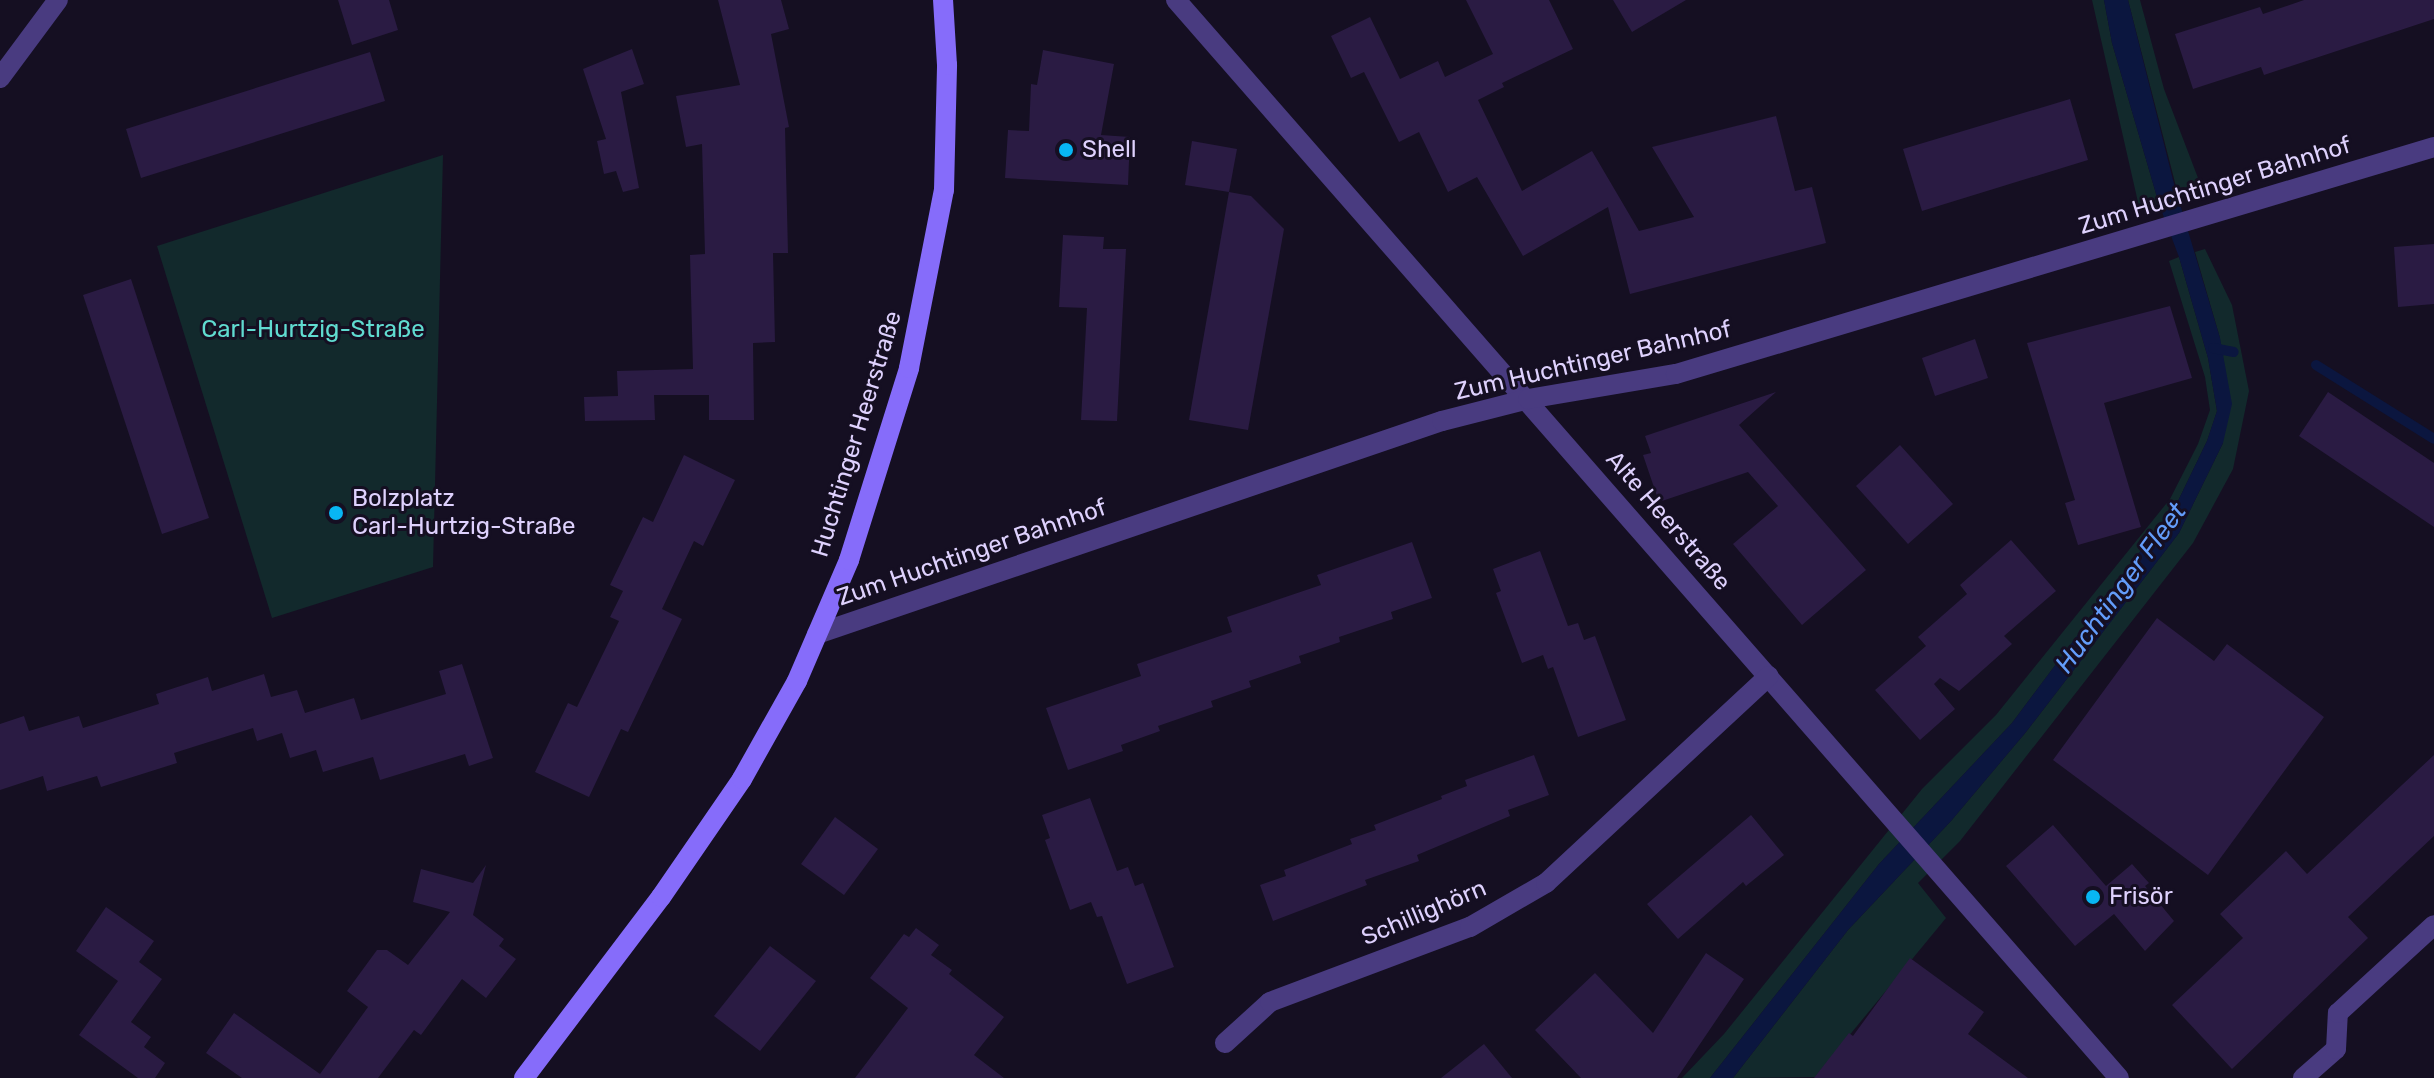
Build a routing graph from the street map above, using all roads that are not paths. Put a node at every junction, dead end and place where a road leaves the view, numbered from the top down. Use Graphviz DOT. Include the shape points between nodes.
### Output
graph roads {
  1 [pos="58,0"];
  2 [pos="943,0"];
  3 [pos="1176,0"];
  4 [pos="0,78"];
  5 [pos="2434,147"];
  6 [pos="1528,399"];
  7 [pos="817,634"];
  8 [pos="1769,676"];
  9 [pos="2434,925"];
  10 [pos="1225,1043"];
  11 [pos="524,1078"];
  12 [pos="2119,1078"];
  13 [pos="2303,1078"];
  1 -- 4 [label="street"];
  2 -- 7 [label="main road, Huchtinger Heerstraße" via="944,190 919,322 871,493"];
  3 -- 6 [label="street, Alte Heerstraße"];
  5 -- 6 [label="street, Zum Huchtinger Bahnhof" via="1676,374"];
  6 -- 7 [label="street, Zum Huchtinger Bahnhof" via="1354,450"];
  6 -- 8 [label="street, Alte Heerstraße"];
  7 -- 11 [label="main road, Huchtinger Heerstraße" via="785,704 710,828"];
  8 -- 10 [label="street, Schillighörn" via="1546,883 1470,927 1270,1002"];
  8 -- 12 [label="street, Alte Heerstraße"];
  9 -- 13 [label="street" via="2338,1013 2336,1049"];
}
